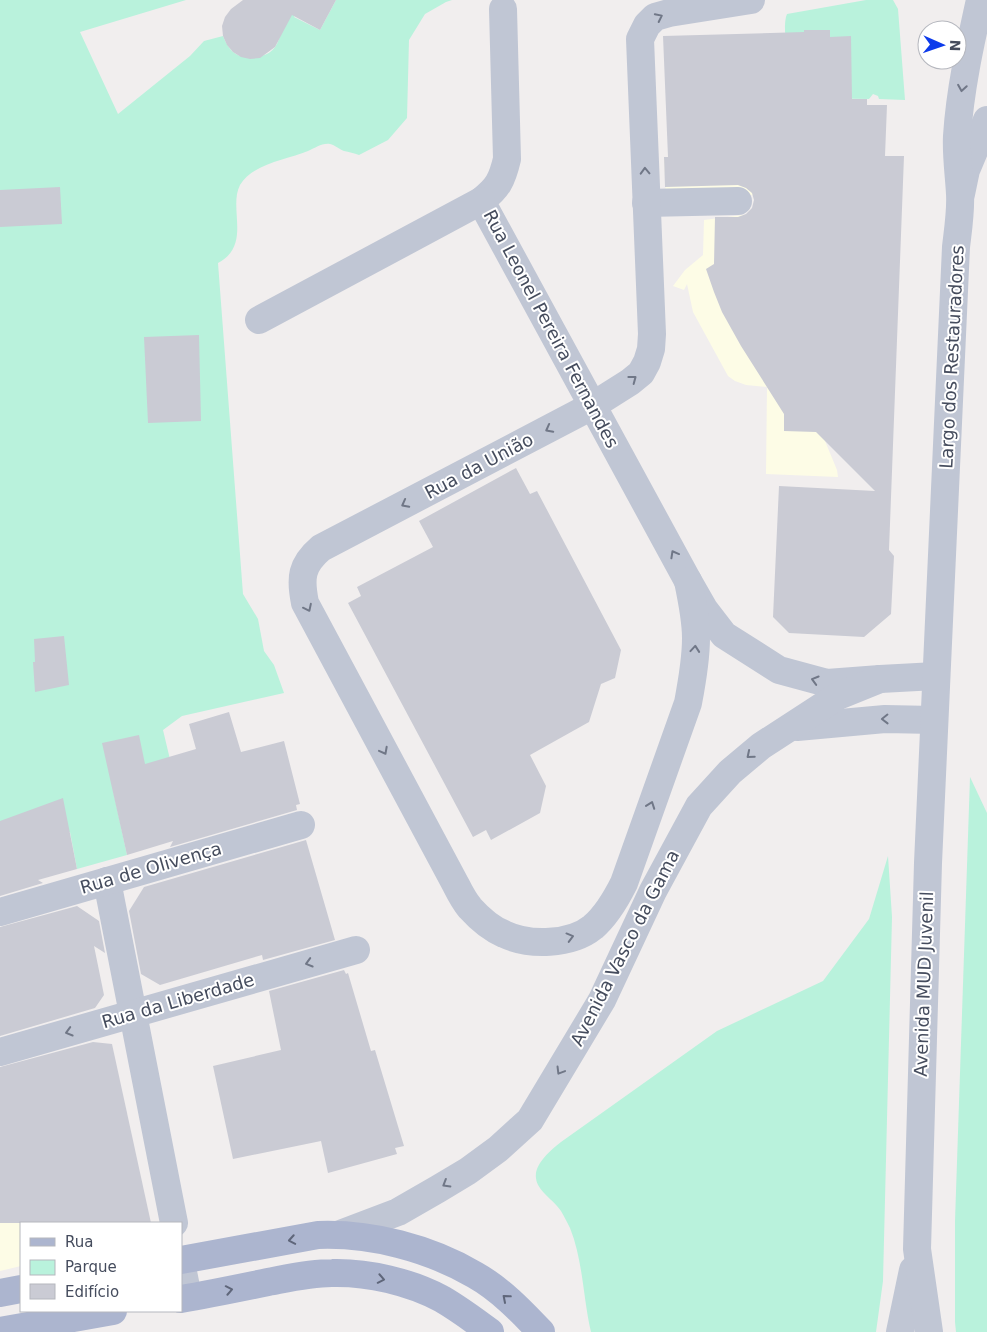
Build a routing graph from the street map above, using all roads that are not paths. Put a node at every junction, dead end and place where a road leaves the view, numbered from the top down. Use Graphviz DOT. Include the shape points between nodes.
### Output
graph roads {
  1 [pos="751,0"];
  2 [pos="979,4"];
  3 [pos="503,10"];
  4 [pos="987,120"];
  5 [pos="960,195"];
  6 [pos="481,201"];
  7 [pos="738,202"];
  8 [pos="646,203"];
  9 [pos="259,320"];
  10 [pos="592,406"];
  11 [pos="688,581"];
  12 [pos="936,676"];
  13 [pos="880,679"];
  14 [pos="934,720"];
  15 [pos="790,728"];
  16 [pos="301,825"];
  17 [pos="107,881"];
  18 [pos="0,912"];
  19 [pos="521,940"];
  20 [pos="356,950"];
  21 [pos="132,1014"];
  22 [pos="0,1052"];
  23 [pos="174,1222"];
  24 [pos="340,1234"];
  25 [pos="917,1249"];
  26 [pos="182,1261"];
  27 [pos="182,1270"];
  28 [pos="20,1289"];
  29 [pos="0,1293"];
  30 [pos="185,1298"];
  31 [pos="107,1312"];
  32 [pos="0,1331"];
  33 [pos="490,1332"];
  34 [pos="541,1332"];
  35 [pos="900,1332"];
  36 [pos="929,1332"];
  8 -- 1 [label="street, Rua da União, one-way" via="640,39 647,25 669,13"];
  2 -- 5 [label="street, Largo dos Restauradores, one-way" via="960,99 957,160"];
  3 -- 6 [label="street, Rua Leonel Pereira Fernandes" via="507,159 503,176 494,191"];
  4 -- 5 [label="street" via="966,170"];
  5 -- 12 [label="street, Largo dos Restauradores"];
  6 -- 9 [label="street"];
  6 -- 10 [label="street, Rua Leonel Pereira Fernandes"];
  7 -- 8 [label="street"];
  10 -- 8 [label="street, Rua da União, one-way" via="630,382 641,373 647,362 652,334"];
  11 -- 10 [label="street, Rua Leonel Pereira Fernandes, one-way"];
  10 -- 19 [label="street, Rua da União, one-way" via="321,548 311,556 303,570 305,602 456,885 470,908 492,928"];
  13 -- 11 [label="street, Rua Leonel Pereira Fernandes, one-way" via="827,683 779,670 724,636"];
  19 -- 11 [label="street, Rua Leonel Pereira Fernandes, one-way" via="557,940 580,934 602,917 624,883 688,703 696,638"];
  12 -- 13 [label="street, Avenida Vasco da Gama"];
  12 -- 14 [label="street, Largo dos Restauradores"];
  13 -- 15 [label="street, Avenida Vasco da Gama" via="838,696"];
  14 -- 15 [label="street, Avenida Vasco da Gama, one-way" via="885,719"];
  14 -- 25 [label="street, Avenida MUD Juvenil"];
  15 -- 24 [label="street, Avenida Vasco da Gama, one-way" via="761,746 730,772 699,806 653,891 602,1000 530,1120 468,1171 398,1212"];
  16 -- 17 [label="street, Rua de Olivença"];
  17 -- 18 [label="street, Rua de Olivença"];
  17 -- 21 [label="street"];
  20 -- 21 [label="street, Rua da Liberdade, one-way"];
  21 -- 22 [label="street, Rua da Liberdade, one-way"];
  21 -- 23 [label="street"];
  24 -- 26 [label="main road, Avenida Vasco da Gama, one-way" via="318,1235"];
  34 -- 24 [label="main road, one-way" via="497,1290 448,1261 417,1249"];
  25 -- 35 [label="street, Avenida MUD Juvenil"];
  25 -- 36 [label="street, Avenida MUD Juvenil"];
  27 -- 30 [label="street"];
  28 -- 29 [label="main road"];
  30 -- 33 [label="main road, one-way" via="304,1275 362,1275 394,1281 441,1299"];
  31 -- 32 [label="main road"];
}
